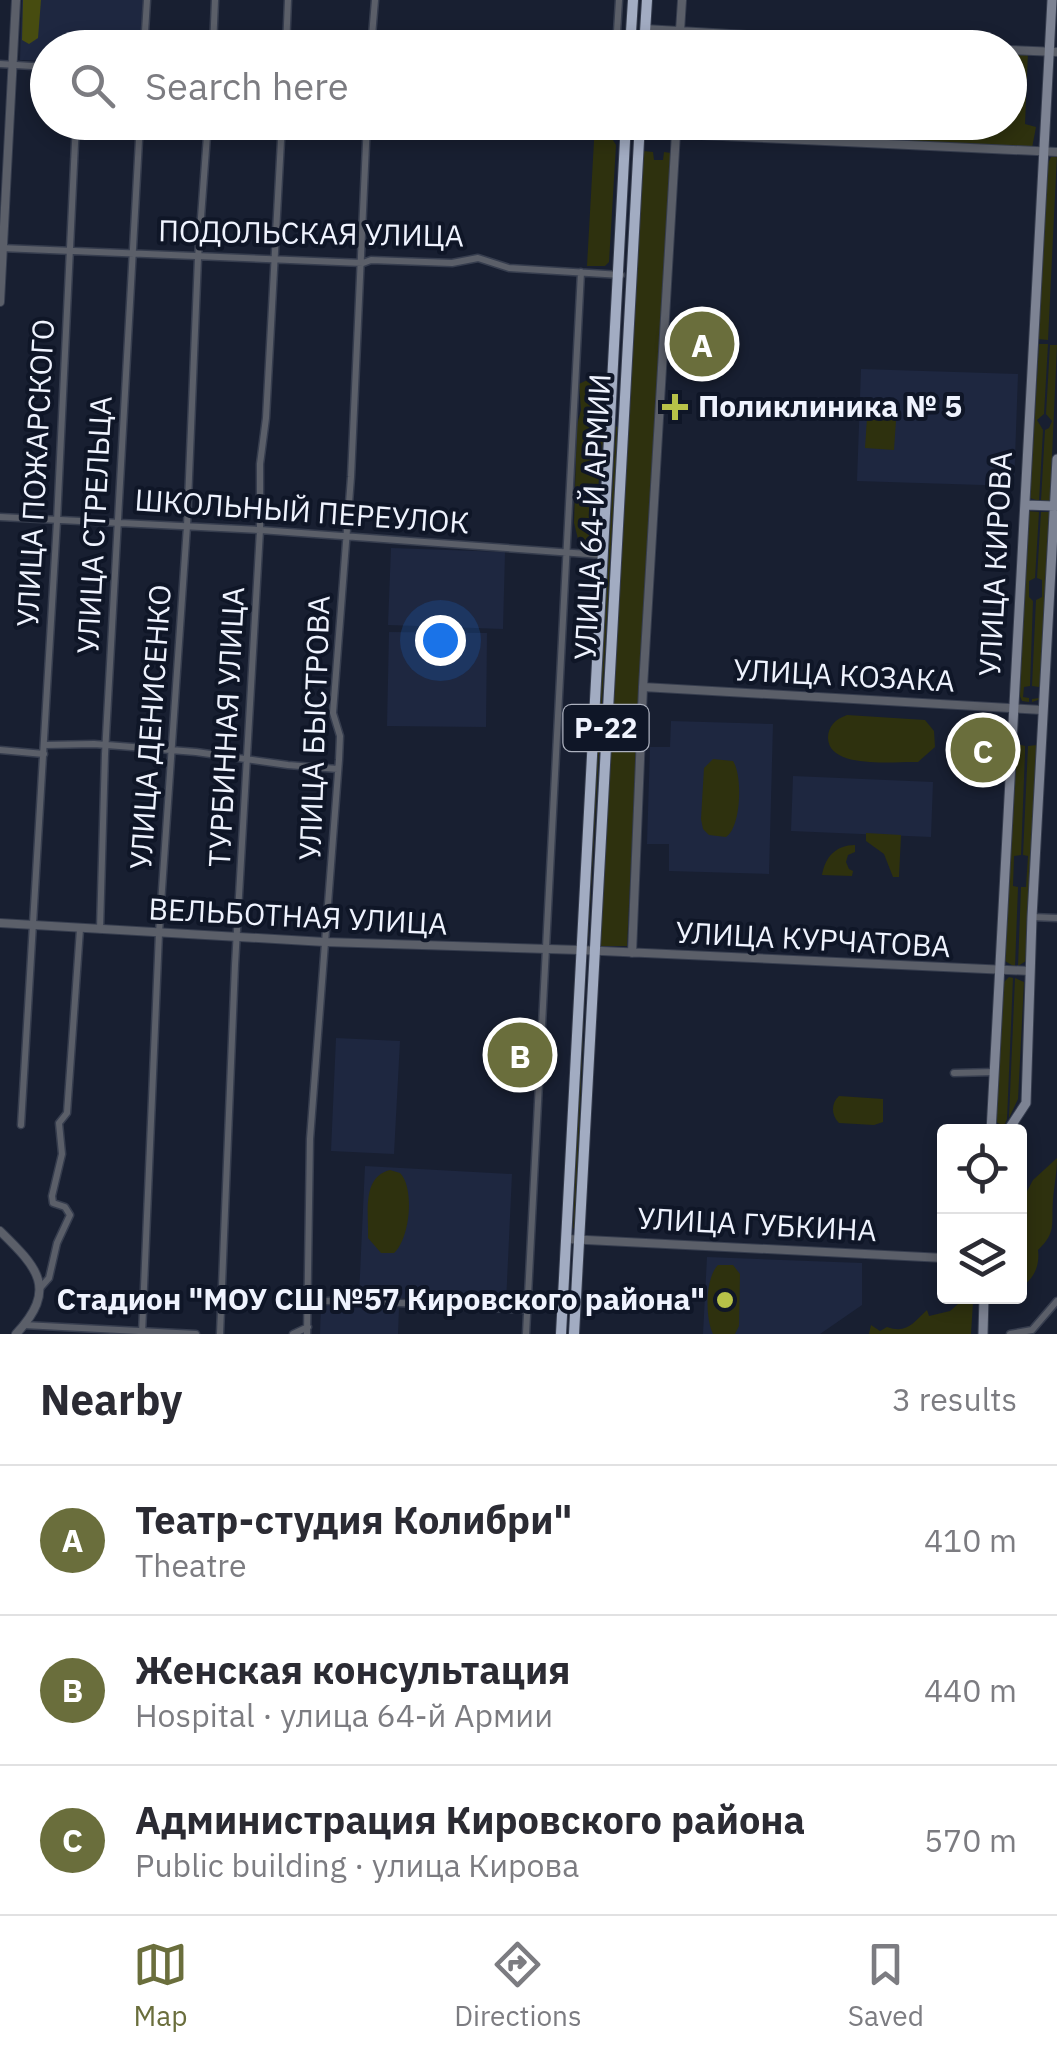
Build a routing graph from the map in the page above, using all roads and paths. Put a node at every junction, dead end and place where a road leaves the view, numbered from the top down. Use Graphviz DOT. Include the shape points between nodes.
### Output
graph roads {
  1 [pos="16,0"];
  2 [pos="147,0"];
  3 [pos="214,0"];
  4 [pos="288,0"];
  5 [pos="375,0"];
  6 [pos="619,0"];
  7 [pos="633,0"];
  8 [pos="647,0"];
  9 [pos="682,0"];
  10 [pos="1052,0"];
  11 [pos="645,29"];
  12 [pos="145,30"];
  13 [pos="213,30"];
  14 [pos="287,30"];
  15 [pos="373,30"];
  16 [pos="617,30"];
  17 [pos="631,30"];
  18 [pos="662,30"];
  19 [pos="680,30"];
  20 [pos="1027,51"];
  21 [pos="1053,52"];
  22 [pos="0,64"];
  23 [pos="12,64"];
  24 [pos="30,65"];
  25 [pos="75,140"];
  26 [pos="139,140"];
  27 [pos="207,140"];
  28 [pos="281,140"];
  29 [pos="367,140"];
  30 [pos="626,140"];
  31 [pos="639,140"];
  32 [pos="676,140"];
  33 [pos="806,140"];
  34 [pos="1043,151"];
  35 [pos="1057,152"];
  36 [pos="1,248"];
  37 [pos="70,250"];
  38 [pos="132,255"];
  39 [pos="198,258"];
  40 [pos="274,260"];
  41 [pos="363,263"];
  42 [pos="581,272"];
  43 [pos="626,276"];
  44 [pos="0,302"];
  45 [pos="610,408"];
  46 [pos="625,410"];
  47 [pos="1057,459"];
  48 [pos="1025,505"];
  49 [pos="1054,506"];
  50 [pos="0,516"];
  51 [pos="57,521"];
  52 [pos="118,522"];
  53 [pos="187,526"];
  54 [pos="260,530"];
  55 [pos="347,536"];
  56 [pos="569,554"];
  57 [pos="601,555"];
  58 [pos="643,687"];
  59 [pos="1013,708"];
  60 [pos="1042,710"];
  61 [pos="1057,710"];
  62 [pos="106,746"];
  63 [pos="0,750"];
  64 [pos="44,750"];
  65 [pos="172,751"];
  66 [pos="247,757"];
  67 [pos="338,769"];
  68 [pos="1032,917"];
  69 [pos="1057,918"];
  70 [pos="0,923"];
  71 [pos="34,926"];
  72 [pos="80,929"];
  73 [pos="100,929"];
  74 [pos="160,933"];
  75 [pos="238,936"];
  76 [pos="325,942"];
  77 [pos="546,950"];
  78 [pos="580,950"];
  79 [pos="595,950"];
  80 [pos="632,954"];
  81 [pos="998,971"];
  82 [pos="1030,971"];
  83 [pos="994,1072"];
  84 [pos="954,1073"];
  85 [pos="991,1124"];
  86 [pos="1013,1124"];
  87 [pos="21,1125"];
  88 [pos="1,1235"];
  89 [pos="572,1239"];
  90 [pos="937,1258"];
  91 [pos="41,1287"];
  92 [pos="306,1302"];
  93 [pos="1057,1302"];
  94 [pos="984,1304"];
  95 [pos="528,1310"];
  96 [pos="24,1325"];
  97 [pos="56,1330"];
  98 [pos="307,1331"];
  99 [pos="142,1333"];
  100 [pos="16,1334"];
  101 [pos="196,1334"];
  102 [pos="220,1334"];
  103 [pos="293,1334"];
  104 [pos="526,1334"];
  105 [pos="561,1334"];
  106 [pos="574,1334"];
  107 [pos="983,1334"];
  108 [pos="1010,1334"];
  1 -- 23 [label="street"];
  2 -- 12 [label="street"];
  3 -- 13 [label="street"];
  4 -- 14 [label="street"];
  5 -- 15 [label="street"];
  6 -- 16 [label="street"];
  7 -- 17 [label="highway"];
  8 -- 11 [label="highway"];
  9 -- 19 [label="street"];
  10 -- 21 [label="main road, УЛИЦА КИРОВА"];
  11 -- 18 [label="street"];
  20 -- 21 [label="street"];
  21 -- 34 [label="main road, УЛИЦА КИРОВА"];
  22 -- 23 [label="street"];
  23 -- 24 [label="street"];
  23 -- 36 [label="street"];
  25 -- 37 [label="street, УЛИЦА ПОЖАРСКОГО"];
  26 -- 38 [label="street, УЛИЦА СТРЕЛЬЦА"];
  27 -- 39 [label="street, УЛИЦА ДЕНИСЕНКО"];
  28 -- 40 [label="street, ТУРБИННАЯ УЛИЦА"];
  29 -- 41 [label="street, УЛИЦА БЫСТРОВА"];
  30 -- 43 [label="highway, УЛИЦА 64-Й АРМИИ / Р-22"];
  31 -- 43 [label="highway, УЛИЦА 64-Й АРМИИ / Р-22"];
  32 -- 58 [label="street"];
  33 -- 34 [label="street"];
  34 -- 35 [label="street"];
  34 -- 48 [label="main road, УЛИЦА КИРОВА"];
  36 -- 37 [label="street, ПОДОЛЬСКАЯ УЛИЦА"];
  36 -- 44 [label="street"];
  37 -- 38 [label="street, ПОДОЛЬСКАЯ УЛИЦА"];
  37 -- 51 [label="street, УЛИЦА ПОЖАРСКОГО"];
  38 -- 39 [label="street, ПОДОЛЬСКАЯ УЛИЦА"];
  38 -- 52 [label="street, УЛИЦА СТРЕЛЬЦА"];
  39 -- 40 [label="street, ПОДОЛЬСКАЯ УЛИЦА"];
  39 -- 53 [label="street, УЛИЦА ДЕНИСЕНКО"];
  40 -- 41 [label="street, ПОДОЛЬСКАЯ УЛИЦА"];
  40 -- 54 [label="street, ТУРБИННАЯ УЛИЦА"];
  41 -- 42 [label="street, ПОДОЛЬСКАЯ УЛИЦА" via="478,258 509,268"];
  41 -- 55 [label="street, УЛИЦА БЫСТРОВА"];
  42 -- 43 [label="street, ПОДОЛЬСКАЯ УЛИЦА"];
  42 -- 56 [label="street, УЛИЦА 64-Й АРМИИ"];
  43 -- 45 [label="highway, УЛИЦА 64-Й АРМИИ / Р-22"];
  43 -- 46 [label="highway, УЛИЦА 64-Й АРМИИ / Р-22"];
  45 -- 46 [label="highway"];
  45 -- 57 [label="highway, УЛИЦА 64-Й АРМИИ / Р-22"];
  46 -- 79 [label="highway, УЛИЦА 64-Й АРМИИ / Р-22"];
  47 -- 49 [label="main road, УЛИЦА КИРОВА"];
  48 -- 49 [label="main road"];
  48 -- 59 [label="main road, УЛИЦА КИРОВА"];
  49 -- 60 [label="main road, УЛИЦА КИРОВА"];
  50 -- 51 [label="street, ШКОЛЬНЫЙ ПЕРЕУЛОК"];
  51 -- 52 [label="street, ШКОЛЬНЫЙ ПЕРЕУЛОК"];
  51 -- 64 [label="street, УЛИЦА ПОЖАРСКОГО"];
  52 -- 53 [label="street, ШКОЛЬНЫЙ ПЕРЕУЛОК"];
  52 -- 62 [label="street, УЛИЦА СТРЕЛЬЦА"];
  53 -- 54 [label="street, ШКОЛЬНЫЙ ПЕРЕУЛОК"];
  53 -- 65 [label="street, УЛИЦА ДЕНИСЕНКО"];
  54 -- 55 [label="street, ШКОЛЬНЫЙ ПЕРЕУЛОК"];
  54 -- 66 [label="street, ТУРБИННАЯ УЛИЦА"];
  55 -- 56 [label="street, ШКОЛЬНЫЙ ПЕРЕУЛОК"];
  55 -- 67 [label="street, УЛИЦА БЫСТРОВА" via="333,713"];
  56 -- 57 [label="street, ШКОЛЬНЫЙ ПЕРЕУЛОК"];
  56 -- 77 [label="street, УЛИЦА 64-Й АРМИИ"];
  57 -- 78 [label="highway, УЛИЦА 64-Й АРМИИ / Р-22"];
  58 -- 59 [label="street, УЛИЦА КОЗАКА"];
  58 -- 80 [label="street"];
  59 -- 60 [label="street, УЛИЦА КОЗАКА"];
  59 -- 81 [label="main road, УЛИЦА КИРОВА"];
  60 -- 61 [label="street"];
  60 -- 68 [label="main road, УЛИЦА КИРОВА"];
  62 -- 64 [label="street"];
  62 -- 65 [label="street"];
  62 -- 73 [label="street, УЛИЦА СТРЕЛЬЦА"];
  63 -- 64 [label="street"];
  64 -- 71 [label="street, УЛИЦА ПОЖАРСКОГО"];
  65 -- 66 [label="street"];
  65 -- 74 [label="street, УЛИЦА ДЕНИСЕНКО"];
  66 -- 67 [label="street"];
  66 -- 75 [label="street, ТУРБИННАЯ УЛИЦА"];
  67 -- 76 [label="street, УЛИЦА БЫСТРОВА"];
  68 -- 69 [label="street"];
  68 -- 82 [label="main road, УЛИЦА КИРОВА"];
  70 -- 71 [label="street, ВЕЛЬБОТНАЯ УЛИЦА"];
  71 -- 72 [label="street, ВЕЛЬБОТНАЯ УЛИЦА"];
  71 -- 87 [label="street, УЛИЦА ПОЖАРСКОГО"];
  72 -- 73 [label="street, ВЕЛЬБОТНАЯ УЛИЦА"];
  72 -- 91 [label="street" via="67,1113 59,1123 62,1154 52,1196 70,1215"];
  73 -- 74 [label="street, ВЕЛЬБОТНАЯ УЛИЦА"];
  74 -- 75 [label="street, ВЕЛЬБОТНАЯ УЛИЦА"];
  74 -- 99 [label="street, УЛИЦА ДЕНИСЕНКО"];
  75 -- 76 [label="street, ВЕЛЬБОТНАЯ УЛИЦА"];
  75 -- 102 [label="street, ТУРБИННАЯ УЛИЦА"];
  76 -- 77 [label="street, ВЕЛЬБОТНАЯ УЛИЦА"];
  76 -- 92 [label="street, УЛИЦА БЫСТРОВА"];
  77 -- 78 [label="street, ВЕЛЬБОТНАЯ УЛИЦА"];
  77 -- 95 [label="street, УЛИЦА 64-Й АРМИИ"];
  78 -- 79 [label="street, ВЕЛЬБОТНАЯ УЛИЦА"];
  78 -- 89 [label="highway, УЛИЦА 64-Й АРМИИ / Р-22"];
  79 -- 80 [label="street, УЛИЦА КУРЧАТОВА"];
  79 -- 89 [label="highway, УЛИЦА 64-Й АРМИИ / Р-22"];
  80 -- 81 [label="street, УЛИЦА КУРЧАТОВА"];
  81 -- 82 [label="street, УЛИЦА КУРЧАТОВА"];
  81 -- 83 [label="main road, УЛИЦА КИРОВА"];
  82 -- 86 [label="main road, УЛИЦА КИРОВА" via="1026,1103"];
  83 -- 84 [label="street"];
  83 -- 85 [label="main road, УЛИЦА КИРОВА"];
  88 -- 91 [label="street" via="38,1274"];
  89 -- 90 [label="street, УЛИЦА ГУБКИНА"];
  89 -- 105 [label="highway, УЛИЦА 64-Й АРМИИ / Р-22"];
  89 -- 106 [label="highway, УЛИЦА 64-Й АРМИИ / Р-22"];
  91 -- 96 [label="street"];
  92 -- 95 [label="street"];
  92 -- 98 [label="street, УЛИЦА БЫСТРОВА"];
  93 -- 108 [label="street" via="1032,1330"];
  94 -- 107 [label="main road"];
  95 -- 104 [label="street, УЛИЦА 64-Й АРМИИ"];
  96 -- 97 [label="street"];
  96 -- 100 [label="street"];
  97 -- 99 [label="street"];
  98 -- 103 [label="street"];
  99 -- 101 [label="street"];
}
